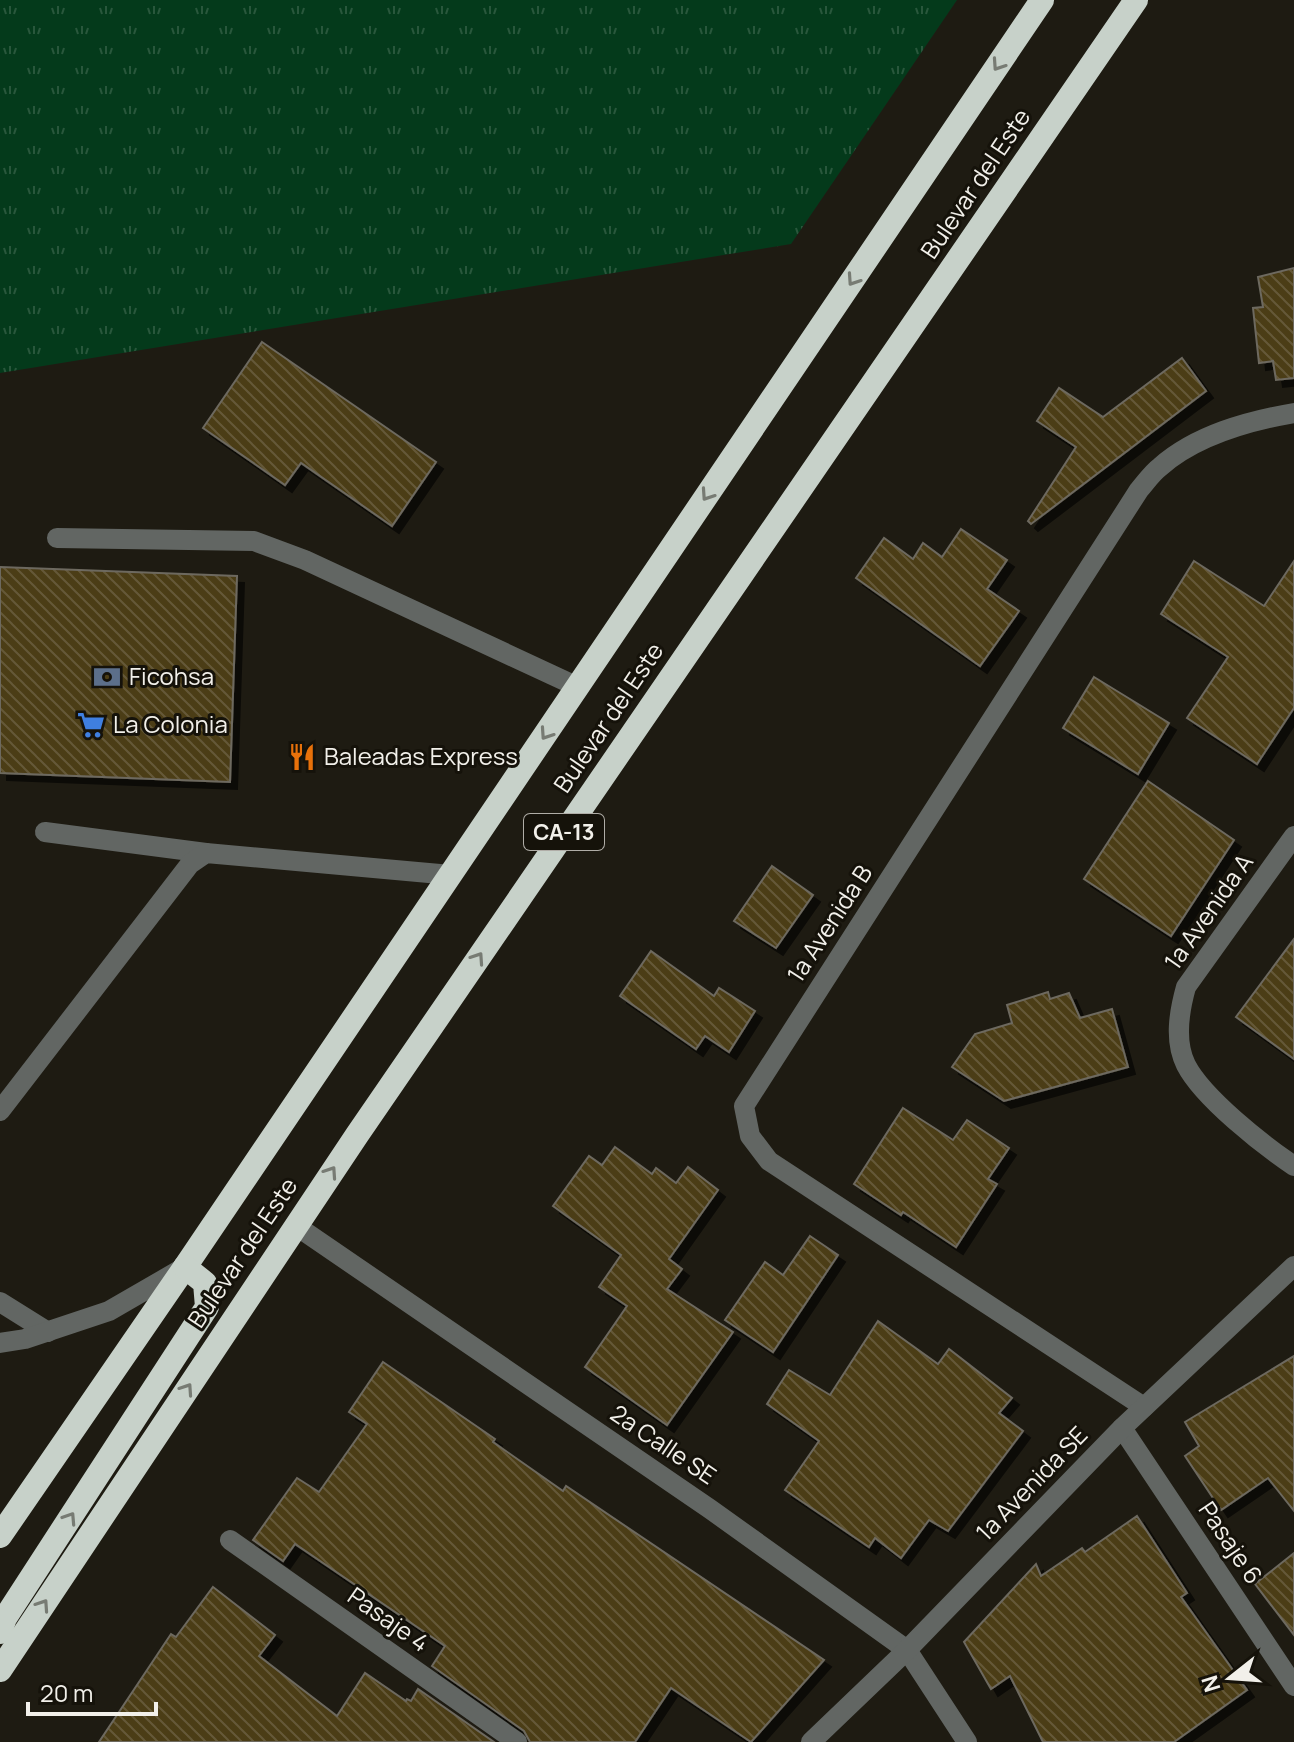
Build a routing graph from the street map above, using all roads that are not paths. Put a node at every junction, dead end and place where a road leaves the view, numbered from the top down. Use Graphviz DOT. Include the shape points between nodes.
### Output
graph roads {
  1 [pos="1042,0"];
  2 [pos="1136,0"];
  3 [pos="1294,413"];
  4 [pos="57,538"];
  5 [pos="578,687"];
  6 [pos="45,832"];
  7 [pos="1294,836"];
  8 [pos="206,853"];
  9 [pos="451,875"];
  10 [pos="1,1107"];
  11 [pos="1294,1166"];
  12 [pos="295,1225"];
  13 [pos="1294,1266"];
  14 [pos="185,1267"];
  15 [pos="0,1302"];
  16 [pos="48,1332"];
  17 [pos="0,1343"];
  18 [pos="1144,1407"];
  19 [pos="1122,1428"];
  20 [pos="0,1536"];
  21 [pos="230,1540"];
  22 [pos="0,1632"];
  23 [pos="907,1650"];
  24 [pos="0,1670"];
  25 [pos="1294,1686"];
  26 [pos="517,1742"];
  27 [pos="811,1742"];
  28 [pos="967,1742"];
  1 -- 5 [label="highway, Bulevar del Este / CA-13, one-way"];
  12 -- 2 [label="highway, Bulevar del Este / CA-13, one-way"];
  3 -- 18 [label="street, 1a Avenida B" via="1229,429 1194,445 1161,466 1139,490 744,1106 750,1136 769,1161"];
  4 -- 5 [label="street" via="254,541"];
  5 -- 9 [label="highway, Bulevar del Este / CA-13, one-way"];
  6 -- 8 [label="street"];
  7 -- 11 [label="street, 1a Avenida A" via="1186,987 1178,1033 1186,1065 1206,1091"];
  8 -- 9 [label="street"];
  8 -- 10 [label="street" via="190,864"];
  9 -- 14 [label="highway, Bulevar del Este / CA-13"];
  12 -- 23 [label="street, 2a Calle SE"];
  24 -- 12 [label="highway, Bulevar del Este / CA-13, one-way"];
  13 -- 18 [label="street, 1a Avenida SE"];
  14 -- 16 [label="street" via="109,1311"];
  14 -- 20 [label="highway, Bulevar del Este / CA-13"];
  22 -- 14 [label="highway, one-way" via="207,1307 205,1283"];
  15 -- 16 [label="street"];
  16 -- 17 [label="street"];
  18 -- 19 [label="street, 1a Avenida SE"];
  19 -- 23 [label="street, 1a Avenida SE"];
  19 -- 25 [label="street, Pasaje 6"];
  21 -- 26 [label="street, Pasaje 4"];
  23 -- 27 [label="street, 1a Avenida SE"];
  23 -- 28 [label="street, 2a Calle SE"];
}
